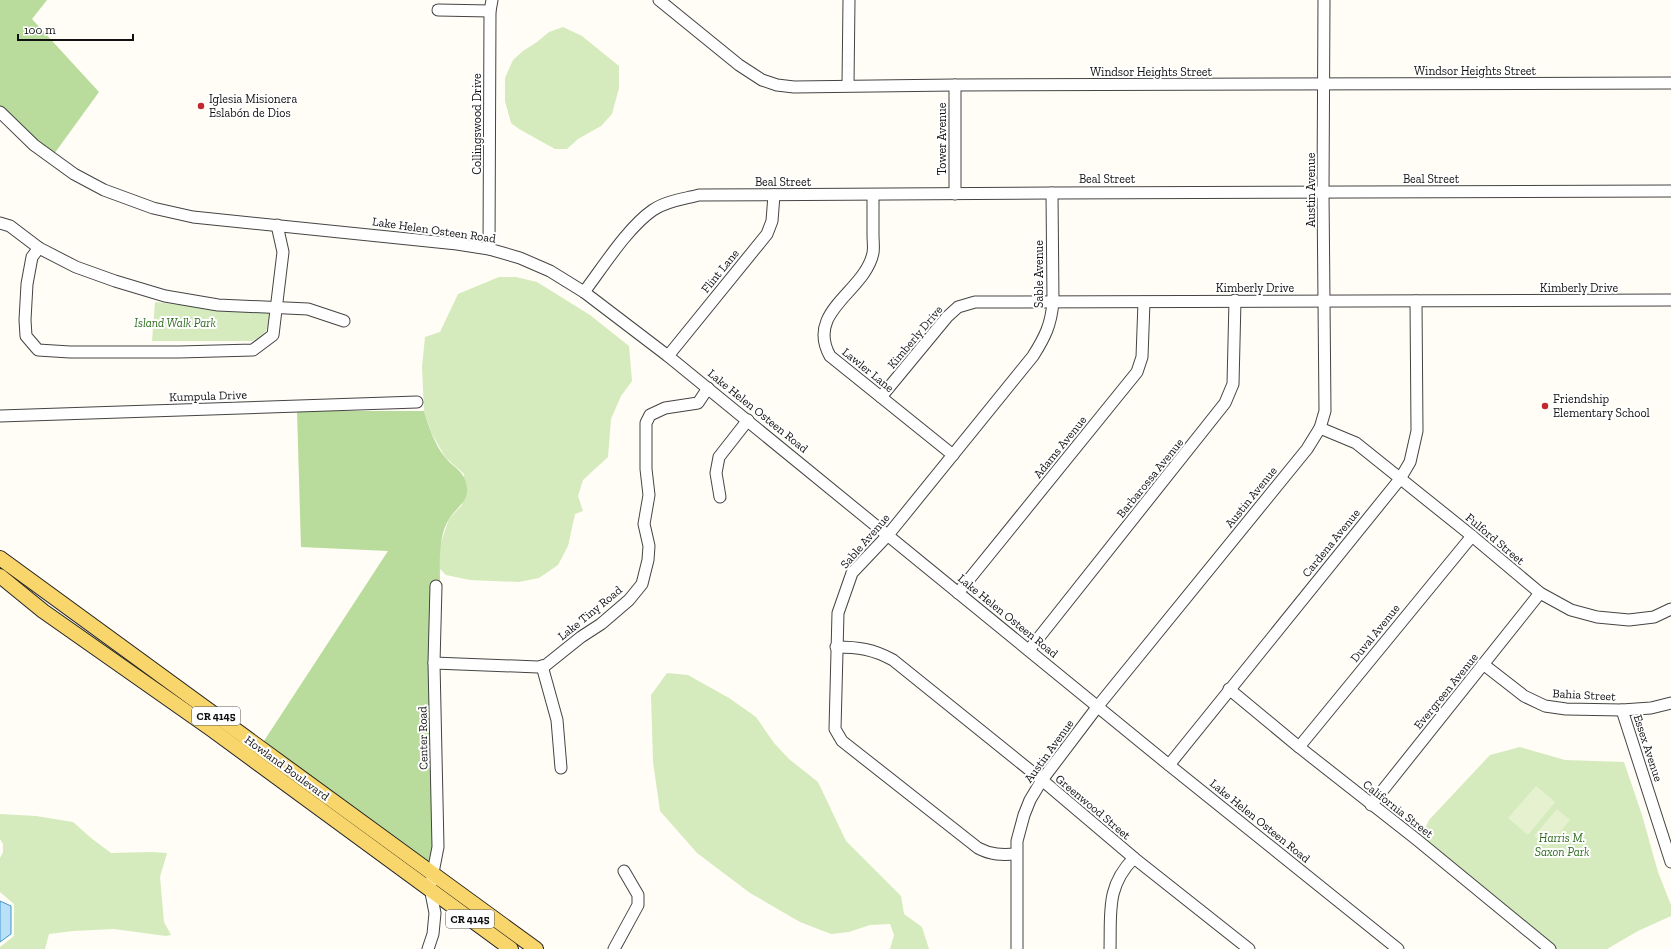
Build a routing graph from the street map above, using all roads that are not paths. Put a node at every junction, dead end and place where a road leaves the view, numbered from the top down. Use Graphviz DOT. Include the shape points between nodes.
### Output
graph roads {
  1 [pos="659,0"];
  2 [pos="849,0"];
  3 [pos="1324,0"];
  4 [pos="491,5"];
  5 [pos="438,10"];
  6 [pos="1671,83"];
  7 [pos="1325,84"];
  8 [pos="955,85"];
  9 [pos="848,86"];
  10 [pos="0,112"];
  11 [pos="1671,191"];
  12 [pos="1323,192"];
  13 [pos="1052,193"];
  14 [pos="955,194"];
  15 [pos="774,195"];
  16 [pos="873,195"];
  17 [pos="0,223"];
  18 [pos="277,225"];
  19 [pos="39,248"];
  20 [pos="489,249"];
  21 [pos="584,292"];
  22 [pos="1235,300"];
  23 [pos="1671,300"];
  24 [pos="1324,301"];
  25 [pos="1416,301"];
  26 [pos="1053,302"];
  27 [pos="1144,302"];
  28 [pos="278,307"];
  29 [pos="344,321"];
  30 [pos="668,356"];
  31 [pos="708,388"];
  32 [pos="882,398"];
  33 [pos="417,402"];
  34 [pos="0,416"];
  35 [pos="748,420"];
  36 [pos="1320,428"];
  37 [pos="953,455"];
  38 [pos="1400,478"];
  39 [pos="720,497"];
  40 [pos="888,535"];
  41 [pos="1472,536"];
  42 [pos="0,558"];
  43 [pos="0,570"];
  44 [pos="0,576"];
  45 [pos="436,586"];
  46 [pos="44,591"];
  47 [pos="958,593"];
  48 [pos="1540,593"];
  49 [pos="1671,609"];
  50 [pos="43,610"];
  51 [pos="108,638"];
  52 [pos="836,647"];
  53 [pos="1029,650"];
  54 [pos="434,663"];
  55 [pos="1483,664"];
  56 [pos="542,666"];
  57 [pos="1229,689"];
  58 [pos="1671,703"];
  59 [pos="1098,706"];
  60 [pos="1622,710"];
  61 [pos="1299,747"];
  62 [pos="1169,764"];
  63 [pos="561,768"];
  64 [pos="1042,780"];
  65 [pos="1371,804"];
  66 [pos="1016,854"];
  67 [pos="1134,858"];
  68 [pos="1671,862"];
  69 [pos="624,871"];
  70 [pos="433,873"];
  71 [pos="430,888"];
  72 [pos="428,949"];
  73 [pos="511,949"];
  74 [pos="536,949"];
  75 [pos="614,949"];
  76 [pos="1017,949"];
  77 [pos="1110,949"];
  78 [pos="1249,949"];
  79 [pos="1398,949"];
  80 [pos="1550,949"];
  1 -- 9 [label="street, Windsor Heights Street" via="739,65 762,80 794,87"];
  2 -- 9 [label="street"];
  3 -- 7 [label="street, Austin Avenue"];
  4 -- 5 [label="street"];
  4 -- 20 [label="street, Collingswood Drive"];
  6 -- 7 [label="street, Windsor Heights Street"];
  7 -- 8 [label="street, Windsor Heights Street"];
  7 -- 12 [label="street, Austin Avenue"];
  8 -- 9 [label="street, Windsor Heights Street"];
  8 -- 14 [label="street, Tower Avenue"];
  10 -- 18 [label="street, Lake Helen Osteen Road" via="34,145 74,174 104,190 153,208 193,217"];
  11 -- 12 [label="street, Beal Street"];
  12 -- 13 [label="street, Beal Street"];
  12 -- 24 [label="street, Austin Avenue"];
  13 -- 14 [label="street, Beal Street"];
  13 -- 26 [label="street, Sable Avenue"];
  14 -- 16 [label="street, Beal Street"];
  15 -- 16 [label="street, Beal Street"];
  15 -- 21 [label="street, Beal Street" via="699,196 673,201 654,209 636,224"];
  15 -- 30 [label="street, Flint Lane" via="772,221 767,234"];
  16 -- 32 [label="street, Lawler Lane" via="873,253 865,272 830,314 824,328 825,347 830,356"];
  17 -- 19 [label="street" via="10,226"];
  18 -- 20 [label="street, Lake Helen Osteen Road" via="394,236"];
  18 -- 28 [label="street" via="284,252"];
  19 -- 28 [label="street" via="76,267 165,296 218,305"];
  19 -- 28 [label="street" via="32,257 25,320 26,336 38,350 252,350 273,335"];
  20 -- 21 [label="street, Lake Helen Osteen Road" via="520,258 550,271"];
  21 -- 30 [label="street, Lake Helen Osteen Road"];
  22 -- 24 [label="street, Kimberly Drive"];
  22 -- 27 [label="street, Kimberly Drive"];
  22 -- 53 [label="street, Barbarossa Avenue" via="1233,384 1225,403"];
  23 -- 25 [label="street, Kimberly Drive"];
  24 -- 25 [label="street, Kimberly Drive"];
  24 -- 36 [label="street, Austin Avenue" via="1325,411"];
  25 -- 38 [label="street, Cardena Avenue" via="1417,431 1410,462"];
  26 -- 27 [label="street, Kimberly Drive"];
  26 -- 32 [label="street, Kimberly Drive" via="976,302 958,307 947,317"];
  26 -- 37 [label="street, Sable Avenue" via="1052,320 1045,338"];
  27 -- 47 [label="street, Adams Avenue" via="1142,357 1137,372"];
  28 -- 29 [label="street" via="308,309"];
  30 -- 31 [label="street, Lake Helen Osteen Road"];
  31 -- 35 [label="street, Lake Helen Osteen Road"];
  31 -- 56 [label="street, Lake Tiny Road" via="698,403 665,408 650,415 646,423 649,495 644,524 649,546 642,584 629,600 601,624"];
  32 -- 37 [label="street, Lawler Lane"];
  33 -- 34 [label="street, Kumpula Drive"];
  35 -- 39 [label="street" via="718,457 716,473"];
  35 -- 40 [label="street, Lake Helen Osteen Road"];
  36 -- 38 [label="street, Fulford Street" via="1356,443"];
  36 -- 59 [label="street, Austin Avenue" via="1307,449"];
  37 -- 40 [label="street, Sable Avenue"];
  38 -- 41 [label="street, Fulford Street"];
  38 -- 57 [label="street, Cardena Avenue"];
  40 -- 47 [label="street, Lake Helen Osteen Road"];
  40 -- 52 [label="street, Sable Avenue" via="852,573 838,614"];
  41 -- 48 [label="street, Fulford Street"];
  41 -- 61 [label="street, Duval Avenue"];
  42 -- 46 [label="main road, Howland Boulevard / CR 4145"];
  43 -- 46 [label="main road" via="26,588"];
  44 -- 50 [label="main road, Howland Boulevard / CR 4145"];
  45 -- 54 [label="street, Center Road"];
  46 -- 51 [label="main road, Howland Boulevard / CR 4145"];
  47 -- 53 [label="street, Lake Helen Osteen Road"];
  48 -- 49 [label="street, Fulford Street" via="1572,610 1597,617 1629,620 1654,617"];
  48 -- 55 [label="street, Evergreen Avenue"];
  50 -- 51 [label="main road" via="57,610 89,632"];
  50 -- 71 [label="main road, Howland Boulevard / CR 4145"];
  51 -- 70 [label="main road, Howland Boulevard / CR 4145"];
  52 -- 64 [label="street, Greenwood Street" via="860,647 893,660"];
  52 -- 66 [label="street, Sable Avenue" via="835,729 842,741 978,848 998,855"];
  53 -- 59 [label="street, Lake Helen Osteen Road"];
  54 -- 56 [label="street"];
  54 -- 70 [label="street, Center Road" via="438,847"];
  55 -- 60 [label="street, Bahia Street" via="1524,696 1545,706"];
  55 -- 65 [label="street, Evergreen Avenue"];
  56 -- 63 [label="street" via="557,720"];
  57 -- 61 [label="street, California Street"];
  57 -- 62 [label="street, Cardena Avenue"];
  58 -- 60 [label="street, Bahia Street" via="1651,708"];
  59 -- 62 [label="street, Lake Helen Osteen Road"];
  59 -- 64 [label="street, Austin Avenue"];
  60 -- 68 [label="street, Essex Avenue"];
  61 -- 65 [label="street, California Street"];
  62 -- 79 [label="street, Lake Helen Osteen Road"];
  64 -- 66 [label="street, Austin Avenue" via="1024,815"];
  64 -- 67 [label="street, Greenwood Street"];
  65 -- 80 [label="street, California Street"];
  66 -- 76 [label="street, Austin Avenue"];
  67 -- 77 [label="street" via="1124,868 1114,885"];
  67 -- 78 [label="street, Greenwood Street"];
  69 -- 75 [label="street" via="638,895 638,905"];
  70 -- 71 [label="street, Center Road"];
  70 -- 74 [label="main road, Howland Boulevard / CR 4145"];
  71 -- 72 [label="street" via="435,913 433,934"];
  71 -- 73 [label="main road, Howland Boulevard / CR 4145"];
}
